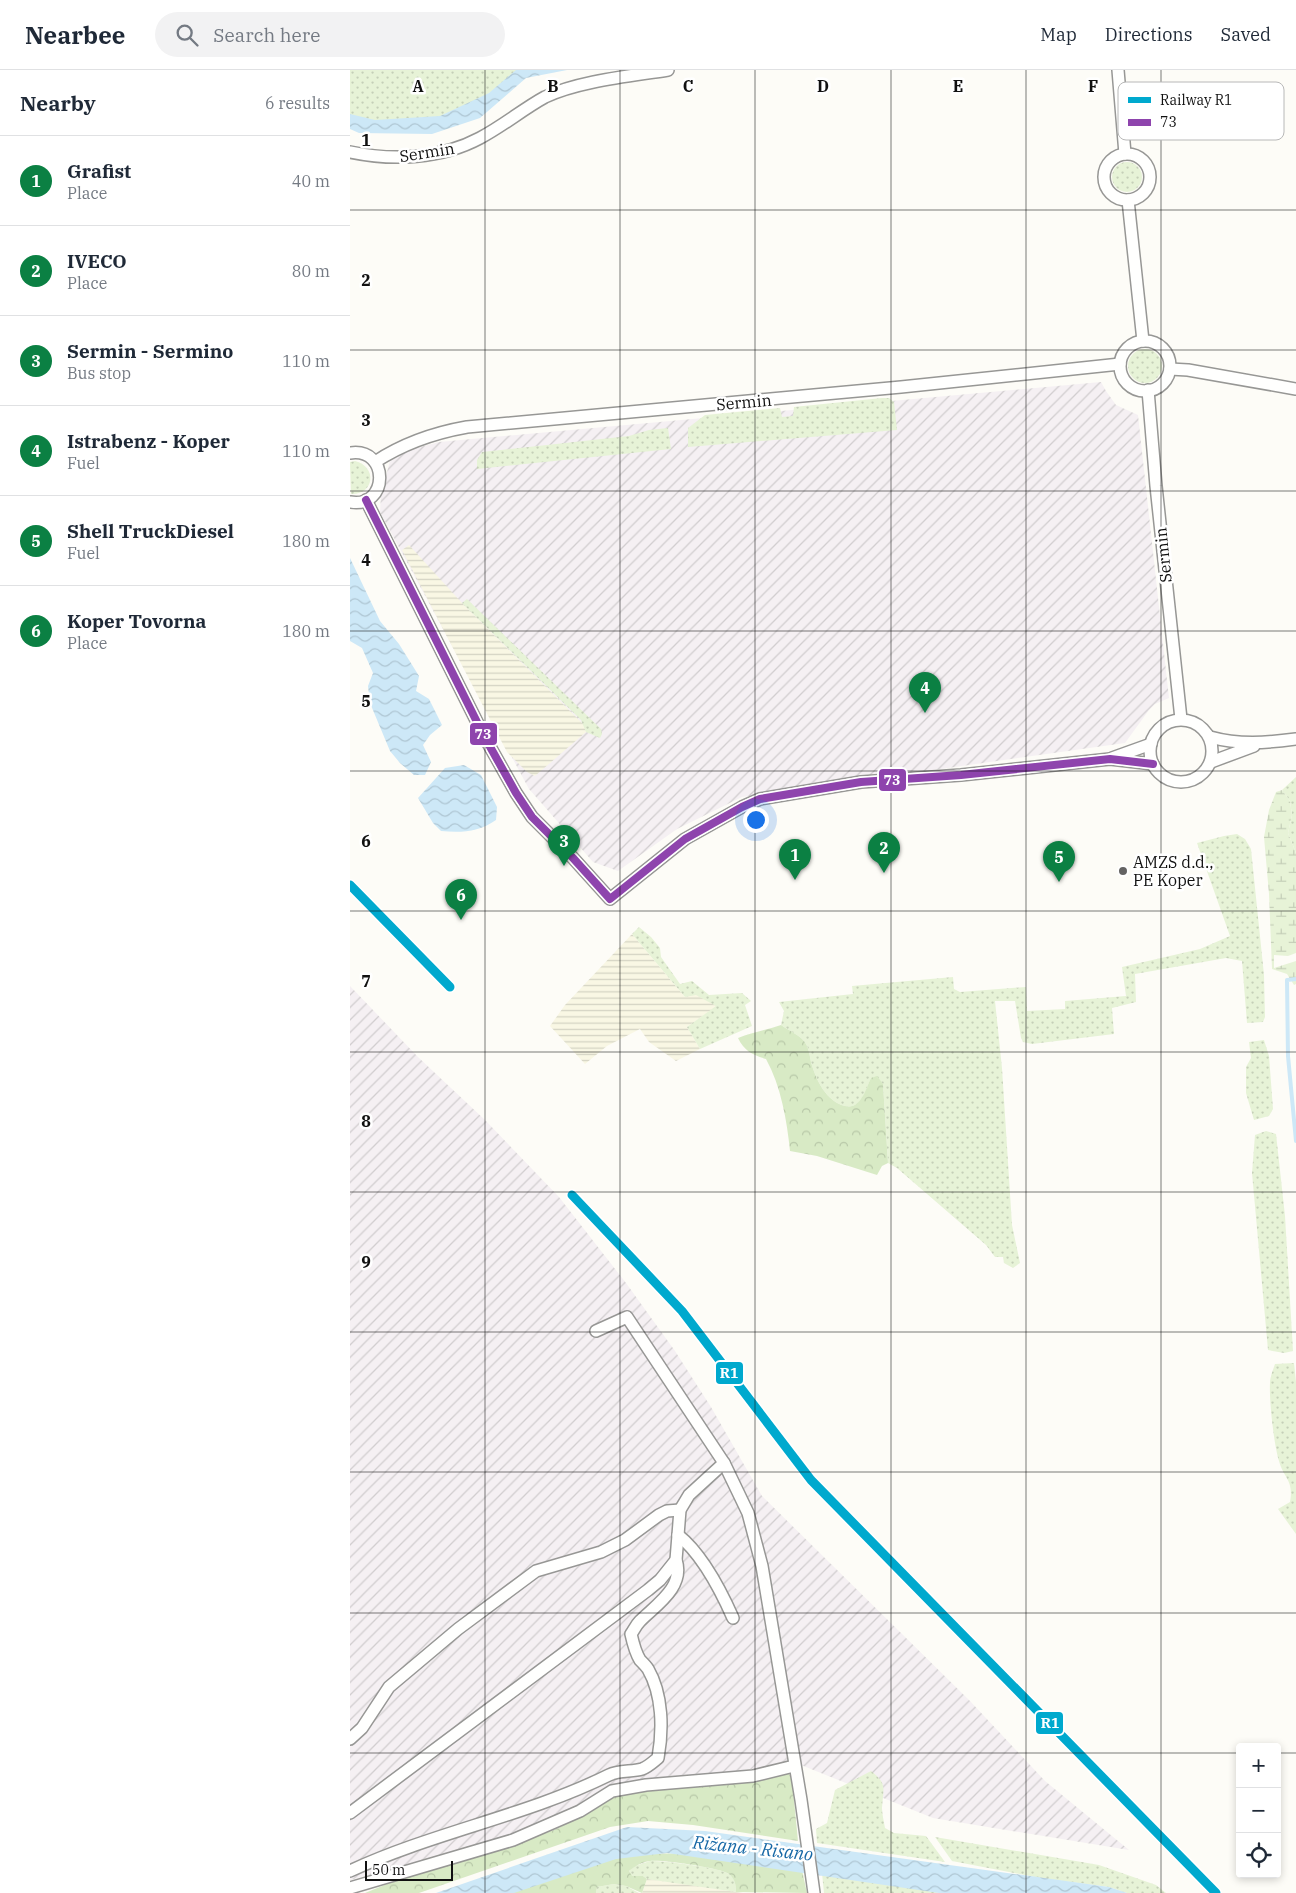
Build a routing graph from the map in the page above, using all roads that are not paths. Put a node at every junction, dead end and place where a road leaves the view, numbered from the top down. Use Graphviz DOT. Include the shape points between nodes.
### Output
graph roads {
  1 [pos="668,70"];
  2 [pos="1124,140"];
  3 [pos="350,152"];
  4 [pos="1125,154"];
  5 [pos="1128,200"];
  6 [pos="1143,341"];
  7 [pos="1120,364"];
  8 [pos="1170,369"];
  9 [pos="1148,390"];
  10 [pos="1296,390"];
  11 [pos="350,453"];
  12 [pos="375,462"];
  13 [pos="366,500"];
  14 [pos="350,502"];
  15 [pos="1180,719"];
  16 [pos="1210,737"];
  17 [pos="1296,739"];
  18 [pos="1262,743"];
  19 [pos="1151,744"];
  20 [pos="1110,759"];
  21 [pos="1211,762"];
  22 [pos="1153,764"];
  23 [pos="596,1331"];
  24 [pos="724,1463"];
  25 [pos="680,1510"];
  26 [pos="681,1541"];
  27 [pos="676,1560"];
  28 [pos="733,1618"];
  29 [pos="350,1739"];
  30 [pos="794,1766"];
  31 [pos="350,1813"];
  32 [pos="350,1871"];
  33 [pos="350,1888"];
  34 [pos="814,1893"];
  1 -- 3 [label="street, Sermin" via="559,92 480,138 448,150 401,158"];
  2 -- 4 [label="street"];
  4 -- 5 [label="street" via="1112,159 1105,170 1104,180 1110,193"];
  4 -- 5 [label="street" via="1142,160 1150,177 1143,193"];
  5 -- 6 [label="street"];
  6 -- 7 [label="street" via="1130,346"];
  6 -- 8 [label="street" via="1150,341 1163,349"];
  7 -- 9 [label="street" via="1128,384"];
  7 -- 12 [label="street, Sermin" via="467,427 404,444"];
  8 -- 9 [label="street" via="1165,381"];
  8 -- 10 [label="street"];
  9 -- 15 [label="street, Sermin"];
  11 -- 12 [label="street" via="365,454"];
  12 -- 13 [label="street" via="380,480 376,492"];
  13 -- 14 [label="street"];
  13 -- 20 [label="street" via="484,736 516,793 532,817 610,899 685,839 760,799 861,782"];
  15 -- 16 [label="street" via="1198,724"];
  15 -- 19 [label="street" via="1161,726"];
  16 -- 18 [label="street"];
  16 -- 21 [label="street" via="1213,749"];
  17 -- 18 [label="street"];
  18 -- 21 [label="street"];
  19 -- 20 [label="street"];
  19 -- 22 [label="street"];
  20 -- 22 [label="street"];
  21 -- 22 [label="street" via="1196,779 1182,782 1162,776"];
  23 -- 24 [label="street" via="627,1317"];
  24 -- 25 [label="street" via="689,1494"];
  24 -- 30 [label="street" via="748,1513 762,1566"];
  25 -- 26 [label="street"];
  25 -- 29 [label="street" via="667,1511 601,1552 536,1571 389,1686 362,1728"];
  26 -- 27 [label="street"];
  26 -- 28 [label="street" via="695,1552"];
  27 -- 31 [label="street" via="648,1590"];
  27 -- 32 [label="street" via="678,1567 673,1588 631,1634 634,1648 657,1691 660,1720 658,1758 644,1768 610,1774 549,1801 392,1853"];
  30 -- 33 [label="street" via="753,1776 612,1791 580,1811 513,1840"];
  30 -- 34 [label="street"];
}
